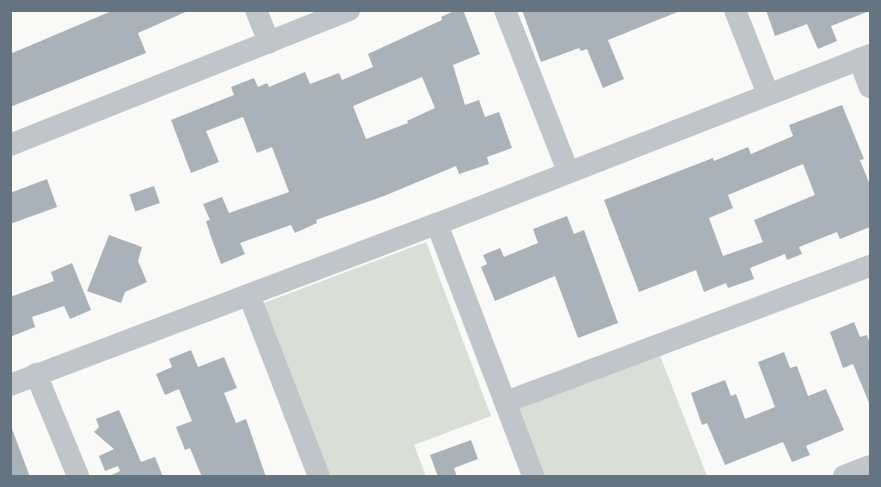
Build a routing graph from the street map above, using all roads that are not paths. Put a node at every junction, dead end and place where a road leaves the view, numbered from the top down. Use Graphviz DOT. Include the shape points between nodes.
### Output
graph roads {
  1 [pos="255,10"];
  2 [pos="349,10"];
  3 [pos="505,10"];
  4 [pos="735,10"];
  5 [pos="269,42"];
  6 [pos="865,57"];
  7 [pos="870,87"];
  8 [pos="768,94"];
  9 [pos="10,145"];
  10 [pos="568,172"];
  11 [pos="437,224"];
  12 [pos="870,266"];
  13 [pos="249,295"];
  14 [pos="36,374"];
  15 [pos="10,385"];
  16 [pos="506,402"];
  17 [pos="870,466"];
  18 [pos="78,477"];
  19 [pos="319,477"];
  20 [pos="533,477"];
  21 [pos="844,477"];
  1 -- 5 [label="street"];
  2 -- 5 [label="street"];
  3 -- 10 [label="street"];
  4 -- 8 [label="street"];
  5 -- 9 [label="street"];
  6 -- 7 [label="street"];
  6 -- 8 [label="street"];
  8 -- 10 [label="street"];
  10 -- 11 [label="street"];
  11 -- 13 [label="street"];
  11 -- 16 [label="street"];
  12 -- 16 [label="street"];
  13 -- 14 [label="street"];
  13 -- 19 [label="street"];
  14 -- 15 [label="street"];
  14 -- 18 [label="street"];
  16 -- 20 [label="street"];
  17 -- 21 [label="street"];
}
